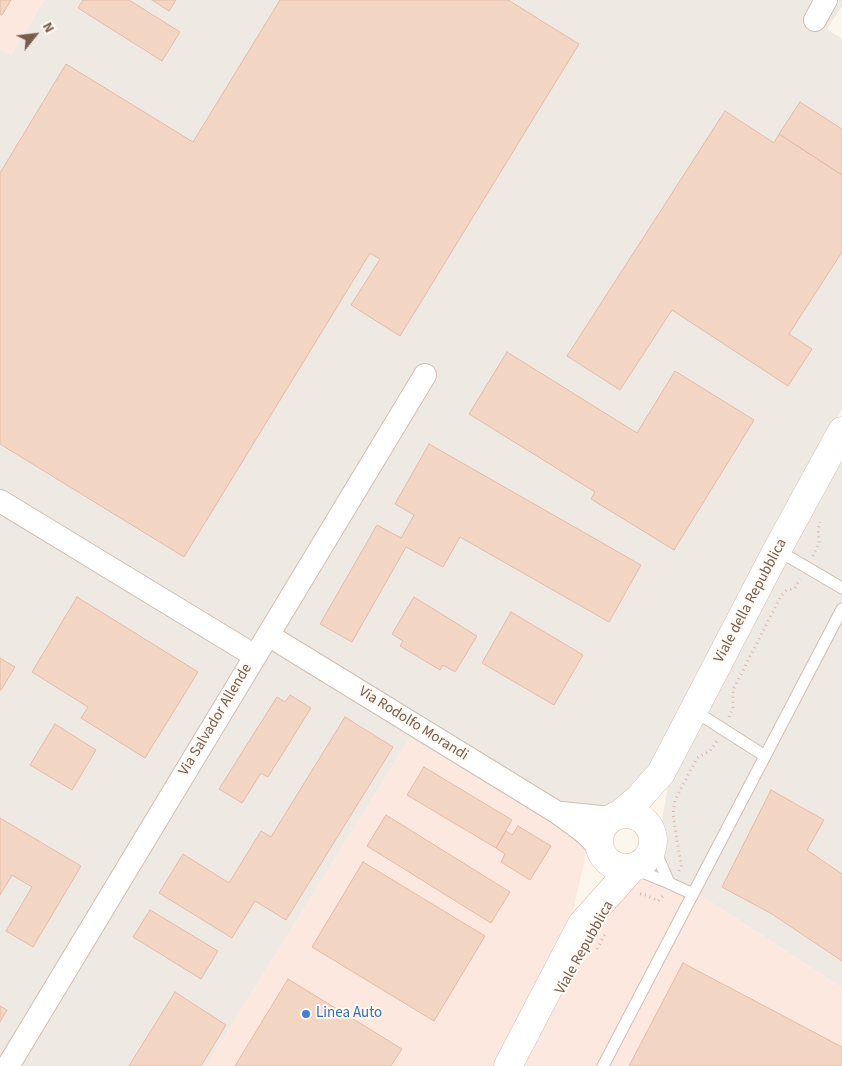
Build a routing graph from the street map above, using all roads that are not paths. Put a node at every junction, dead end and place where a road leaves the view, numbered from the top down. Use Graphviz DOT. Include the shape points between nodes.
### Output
graph roads {
  1 [pos="826,0"];
  2 [pos="815,20"];
  3 [pos="425,375"];
  4 [pos="842,430"];
  5 [pos="0,501"];
  6 [pos="777,550"];
  7 [pos="842,588"];
  8 [pos="842,609"];
  9 [pos="268,635"];
  10 [pos="255,656"];
  11 [pos="693,710"];
  12 [pos="765,756"];
  13 [pos="661,773"];
  14 [pos="558,813"];
  15 [pos="615,816"];
  16 [pos="653,841"];
  17 [pos="599,847"];
  18 [pos="635,881"];
  19 [pos="670,884"];
  20 [pos="693,894"];
  21 [pos="595,927"];
  22 [pos="8,1066"];
  23 [pos="508,1066"];
  24 [pos="603,1066"];
  1 -- 2 [label="street"];
  3 -- 9 [label="street, Via Salvador Allende"];
  4 -- 6 [label="street, Viale della Repubblica"];
  5 -- 10 [label="street"];
  6 -- 7 [label="lane"];
  6 -- 11 [label="street, Viale della Repubblica"];
  8 -- 12 [label="lane"];
  9 -- 10 [label="street, Via Salvador Allende"];
  9 -- 14 [label="street, Via Rodolfo Morandi"];
  10 -- 22 [label="street, Via Salvador Allende"];
  11 -- 12 [label="lane"];
  11 -- 13 [label="street, Viale della Repubblica"];
  12 -- 20 [label="lane"];
  13 -- 15 [label="street, Viale della Repubblica" via="638,798"];
  13 -- 16 [label="street, Viale della Repubblica"];
  14 -- 15 [label="street, Via Rodolfo Morandi"];
  14 -- 17 [label="street, Via Rodolfo Morandi"];
  15 -- 16 [label="street" via="637,816 650,827"];
  15 -- 17 [label="street, Viale della Repubblica" via="600,831"];
  16 -- 18 [label="street, Viale della Repubblica"];
  16 -- 19 [label="lane"];
  17 -- 18 [label="street" via="608,862 623,869"];
  17 -- 21 [label="street, Viale della Repubblica" via="595,872"];
  18 -- 19 [label="lane"];
  18 -- 21 [label="street, Viale della Repubblica"];
  19 -- 20 [label="lane"];
  20 -- 24 [label="lane"];
  21 -- 23 [label="street, Viale della Repubblica"];
}
